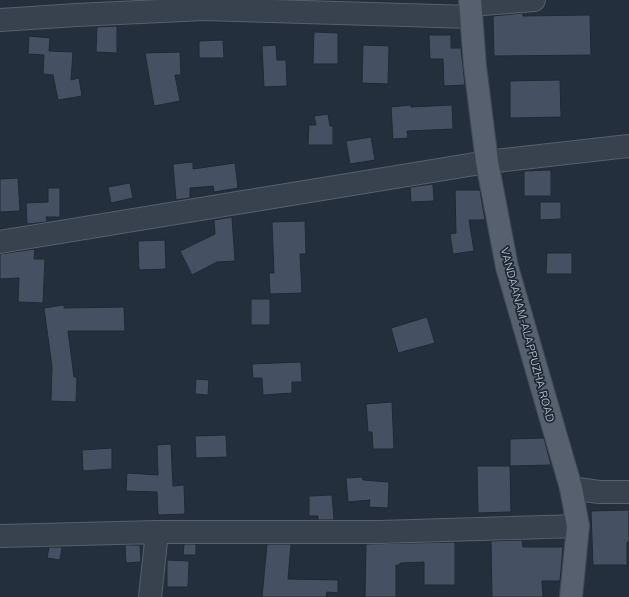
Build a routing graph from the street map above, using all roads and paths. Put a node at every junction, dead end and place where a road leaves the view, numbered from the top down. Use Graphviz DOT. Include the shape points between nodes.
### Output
graph roads {
  1 [pos="534,0"];
  2 [pos="470,7"];
  3 [pos="0,20"];
  4 [pos="629,146"];
  5 [pos="487,162"];
  6 [pos="0,242"];
  7 [pos="571,488"];
  8 [pos="629,492"];
  9 [pos="578,526"];
  10 [pos="157,532"];
  11 [pos="0,536"];
  12 [pos="150,597"];
  13 [pos="571,597"];
  1 -- 2 [label="street"];
  2 -- 3 [label="street" via="204,9"];
  2 -- 5 [label="main road, VANDAANAM-ALAPPUZHA ROAD"];
  4 -- 5 [label="street"];
  5 -- 6 [label="street"];
  5 -- 7 [label="main road, VANDAANAM-ALAPPUZHA ROAD" via="507,267"];
  7 -- 8 [label="street" via="599,492"];
  7 -- 9 [label="main road, VANDAANAM-ALAPPUZHA ROAD"];
  9 -- 10 [label="street" via="380,532"];
  9 -- 13 [label="main road, VANDAANAM-ALAPPUZHA ROAD"];
  10 -- 11 [label="street"];
  10 -- 12 [label="street"];
}
